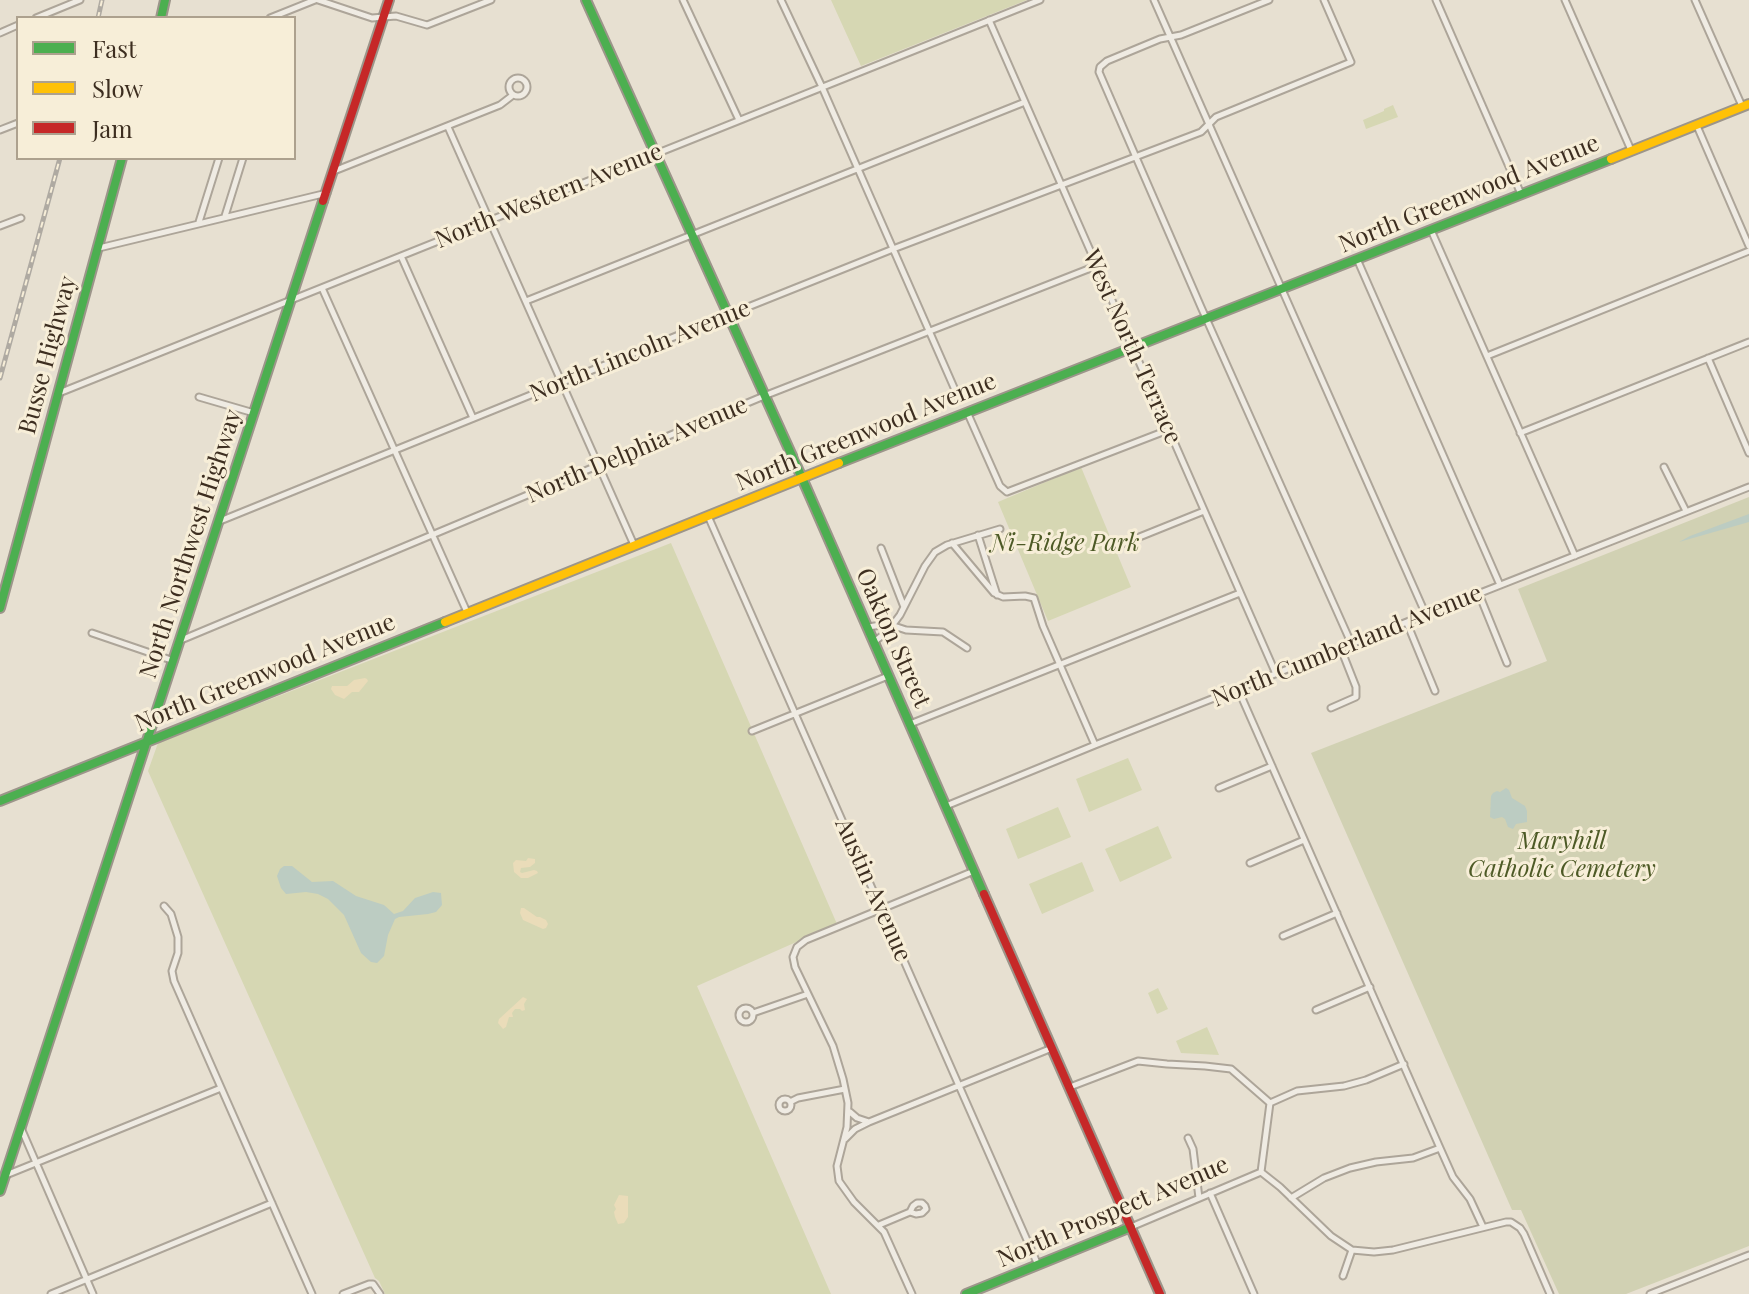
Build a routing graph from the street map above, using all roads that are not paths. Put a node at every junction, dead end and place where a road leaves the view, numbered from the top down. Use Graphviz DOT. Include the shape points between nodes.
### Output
graph roads {
  1 [pos="80,0"];
  2 [pos="316,0"];
  3 [pos="389,0"];
  4 [pos="491,0"];
  5 [pos="586,0"];
  6 [pos="683,0"];
  7 [pos="781,0"];
  8 [pos="1040,0"];
  9 [pos="1154,0"];
  10 [pos="1269,0"];
  11 [pos="1324,0"];
  12 [pos="1436,0"];
  13 [pos="1565,0"];
  14 [pos="1695,0"];
  15 [pos="41,16"];
  16 [pos="275,16"];
  17 [pos="384,17"];
  18 [pos="989,20"];
  19 [pos="1171,38"];
  20 [pos="822,87"];
  21 [pos="513,95"];
  22 [pos="1025,102"];
  23 [pos="1746,106"];
  24 [pos="739,120"];
  25 [pos="1208,125"];
  26 [pos="1697,125"];
  27 [pos="448,127"];
  28 [pos="1632,151"];
  29 [pos="655,153"];
  30 [pos="1136,157"];
  31 [pos="121,160"];
  32 [pos="218,160"];
  33 [pos="242,160"];
  34 [pos="858,170"];
  35 [pos="334,171"];
  36 [pos="1061,186"];
  37 [pos="327,193"];
  38 [pos="1521,194"];
  39 [pos="225,217"];
  40 [pos="21,218"];
  41 [pos="490,220"];
  42 [pos="198,223"];
  43 [pos="0,226"];
  44 [pos="1431,230"];
  45 [pos="692,234"];
  46 [pos="98,248"];
  47 [pos="893,249"];
  48 [pos="1749,249"];
  49 [pos="401,256"];
  50 [pos="1357,259"];
  51 [pos="1096,266"];
  52 [pos="322,288"];
  53 [pos="1282,289"];
  54 [pos="292,299"];
  55 [pos="526,301"];
  56 [pos="728,315"];
  57 [pos="1206,319"];
  58 [pos="930,331"];
  59 [pos="1749,342"];
  60 [pos="1133,348"];
  61 [pos="1487,356"];
  62 [pos="1708,358"];
  63 [pos="562,383"];
  64 [pos="59,393"];
  65 [pos="764,396"];
  66 [pos="199,397"];
  67 [pos="959,399"];
  68 [pos="255,414"];
  69 [pos="968,414"];
  70 [pos="473,418"];
  71 [pos="1168,430"];
  72 [pos="1520,433"];
  73 [pos="395,450"];
  74 [pos="1749,453"];
  75 [pos="600,466"];
  76 [pos="1664,467"];
  77 [pos="802,478"];
  78 [pos="1749,487"];
  79 [pos="1204,511"];
  80 [pos="1686,511"];
  81 [pos="708,516"];
  82 [pos="220,521"];
  83 [pos="1000,529"];
  84 [pos="978,535"];
  85 [pos="433,536"];
  86 [pos="952,543"];
  87 [pos="634,546"];
  88 [pos="1117,546"];
  89 [pos="881,548"];
  90 [pos="1575,556"];
  91 [pos="1500,585"];
  92 [pos="1240,593"];
  93 [pos="1479,594"];
  94 [pos="997,595"];
  95 [pos="0,608"];
  96 [pos="904,608"];
  97 [pos="468,613"];
  98 [pos="1426,615"];
  99 [pos="1407,623"];
  100 [pos="892,624"];
  101 [pos="867,627"];
  102 [pos="92,633"];
  103 [pos="181,640"];
  104 [pos="873,643"];
  105 [pos="1352,645"];
  106 [pos="967,648"];
  107 [pos="1341,649"];
  108 [pos="174,661"];
  109 [pos="1507,663"];
  110 [pos="1059,664"];
  111 [pos="1276,674"];
  112 [pos="888,676"];
  113 [pos="1238,689"];
  114 [pos="1435,691"];
  115 [pos="1331,708"];
  116 [pos="796,713"];
  117 [pos="909,724"];
  118 [pos="752,731"];
  119 [pos="148,742"];
  120 [pos="1095,745"];
  121 [pos="1272,766"];
  122 [pos="1219,788"];
  123 [pos="0,801"];
  124 [pos="946,806"];
  125 [pos="1304,840"];
  126 [pos="1250,863"];
  127 [pos="974,871"];
  128 [pos="164,906"];
  129 [pos="881,909"];
  130 [pos="1337,913"];
  131 [pos="1283,936"];
  132 [pos="1370,987"];
  133 [pos="808,994"];
  134 [pos="1316,1010"];
  135 [pos="753,1013"];
  136 [pos="1052,1048"];
  137 [pos="1404,1064"];
  138 [pos="960,1086"];
  139 [pos="1069,1087"];
  140 [pos="221,1088"];
  141 [pos="845,1089"];
  142 [pos="790,1102"];
  143 [pos="1270,1103"];
  144 [pos="849,1111"];
  145 [pos="869,1122"];
  146 [pos="21,1128"];
  147 [pos="1188,1138"];
  148 [pos="844,1140"];
  149 [pos="1440,1148"];
  150 [pos="37,1163"];
  151 [pos="1261,1172"];
  152 [pos="5,1176"];
  153 [pos="0,1191"];
  154 [pos="1210,1193"];
  155 [pos="1199,1198"];
  156 [pos="1291,1198"];
  157 [pos="272,1203"];
  158 [pos="910,1212"];
  159 [pos="879,1225"];
  160 [pos="1131,1227"];
  161 [pos="1483,1227"];
  162 [pos="1352,1250"];
  163 [pos="1749,1255"];
  164 [pos="1038,1265"];
  165 [pos="1343,1276"];
  166 [pos="87,1279"];
  167 [pos="51,1294"];
  168 [pos="93,1294"];
  169 [pos="312,1294"];
  170 [pos="343,1294"];
  171 [pos="380,1294"];
  172 [pos="912,1294"];
  173 [pos="966,1294"];
  174 [pos="1160,1294"];
  175 [pos="1254,1294"];
  176 [pos="1550,1294"];
  177 [pos="1650,1294"];
  1 -- 15 [label="street"];
  2 -- 16 [label="street"];
  2 -- 17 [label="street"];
  3 -- 17 [label="main road, North Northwest Highway"];
  4 -- 17 [label="street" via="427,25"];
  5 -- 29 [label="main road, Oakton Street"];
  6 -- 24 [label="street"];
  7 -- 20 [label="street"];
  8 -- 18 [label="street, North Western Avenue"];
  9 -- 19 [label="street"];
  10 -- 19 [label="street"];
  11 -- 25 [label="street, North Lincoln Avenue" via="1351,62 1216,117"];
  12 -- 38 [label="street"];
  13 -- 28 [label="street"];
  14 -- 23 [label="street"];
  17 -- 35 [label="main road, North Northwest Highway"];
  18 -- 20 [label="street, North Western Avenue"];
  18 -- 22 [label="street, West North Terrace"];
  19 -- 25 [label="street"];
  19 -- 30 [label="street" via="1100,67"];
  20 -- 24 [label="street, North Western Avenue"];
  20 -- 34 [label="street"];
  21 -- 27 [label="street"];
  22 -- 34 [label="street"];
  22 -- 36 [label="street, West North Terrace"];
  23 -- 26 [label="main road, North Greenwood Avenue"];
  24 -- 29 [label="street, North Western Avenue"];
  25 -- 30 [label="street, North Lincoln Avenue"];
  25 -- 53 [label="street"];
  26 -- 28 [label="main road, North Greenwood Avenue"];
  26 -- 48 [label="street"];
  27 -- 35 [label="street"];
  27 -- 41 [label="street"];
  28 -- 38 [label="main road, North Greenwood Avenue"];
  29 -- 41 [label="street, North Western Avenue"];
  29 -- 45 [label="main road, Oakton Street"];
  30 -- 36 [label="street, North Lincoln Avenue"];
  30 -- 57 [label="street"];
  31 -- 46 [label="main road, Busse Highway"];
  32 -- 42 [label="street"];
  33 -- 39 [label="street"];
  34 -- 45 [label="street"];
  34 -- 47 [label="street"];
  35 -- 37 [label="main road, North Northwest Highway"];
  36 -- 47 [label="street, North Lincoln Avenue"];
  36 -- 51 [label="street, West North Terrace"];
  37 -- 39 [label="street"];
  37 -- 54 [label="main road, North Northwest Highway"];
  38 -- 44 [label="main road, North Greenwood Avenue"];
  39 -- 42 [label="street"];
  40 -- 43 [label="street"];
  41 -- 49 [label="street, North Western Avenue"];
  41 -- 55 [label="street"];
  42 -- 46 [label="street"];
  44 -- 50 [label="main road, North Greenwood Avenue"];
  44 -- 61 [label="street"];
  45 -- 55 [label="street"];
  45 -- 56 [label="main road, Oakton Street"];
  46 -- 64 [label="main road, Busse Highway"];
  47 -- 56 [label="street, North Lincoln Avenue"];
  47 -- 58 [label="street"];
  48 -- 61 [label="street"];
  49 -- 52 [label="street, North Western Avenue"];
  49 -- 70 [label="street"];
  50 -- 53 [label="main road, North Greenwood Avenue"];
  50 -- 91 [label="street"];
  51 -- 58 [label="street, North Delphia Avenue"];
  51 -- 60 [label="street, West North Terrace"];
  52 -- 54 [label="street, North Western Avenue"];
  52 -- 73 [label="street"];
  53 -- 57 [label="main road, North Greenwood Avenue"];
  53 -- 98 [label="street"];
  54 -- 64 [label="street, North Western Avenue"];
  54 -- 68 [label="main road, North Northwest Highway"];
  55 -- 63 [label="street"];
  56 -- 63 [label="street, North Lincoln Avenue"];
  56 -- 65 [label="main road, Oakton Street"];
  57 -- 60 [label="main road, North Greenwood Avenue"];
  57 -- 105 [label="street"];
  58 -- 65 [label="street, North Delphia Avenue"];
  58 -- 67 [label="street"];
  59 -- 62 [label="street"];
  60 -- 69 [label="main road, North Greenwood Avenue"];
  60 -- 71 [label="street, West North Terrace"];
  61 -- 72 [label="street"];
  62 -- 72 [label="street"];
  62 -- 74 [label="street"];
  63 -- 70 [label="street, North Lincoln Avenue"];
  63 -- 75 [label="street"];
  64 -- 95 [label="main road, Busse Highway"];
  65 -- 75 [label="street, North Delphia Avenue"];
  65 -- 77 [label="main road, Oakton Street"];
  66 -- 68 [label="street"];
  68 -- 82 [label="main road, North Northwest Highway"];
  69 -- 71 [label="street" via="1004,491"];
  69 -- 77 [label="main road, North Greenwood Avenue"];
  70 -- 73 [label="street, North Lincoln Avenue"];
  71 -- 79 [label="street, West North Terrace"];
  72 -- 90 [label="street"];
  73 -- 82 [label="street, North Lincoln Avenue"];
  73 -- 85 [label="street"];
  75 -- 85 [label="street, North Delphia Avenue"];
  75 -- 87 [label="street"];
  76 -- 80 [label="street"];
  77 -- 81 [label="main road, North Greenwood Avenue"];
  77 -- 101 [label="main road, Oakton Street"];
  78 -- 80 [label="street, North Cumberland Avenue"];
  79 -- 88 [label="street"];
  79 -- 92 [label="street, West North Terrace"];
  80 -- 90 [label="street, North Cumberland Avenue"];
  81 -- 87 [label="main road, North Greenwood Avenue"];
  81 -- 116 [label="street, Austin Avenue"];
  82 -- 103 [label="main road, North Northwest Highway"];
  83 -- 84 [label="street"];
  84 -- 86 [label="street"];
  84 -- 94 [label="street"];
  85 -- 97 [label="street"];
  85 -- 103 [label="street, North Delphia Avenue"];
  86 -- 94 [label="street"];
  86 -- 96 [label="street" via="930,558"];
  87 -- 97 [label="main road, North Greenwood Avenue"];
  89 -- 96 [label="street"];
  90 -- 91 [label="street, North Cumberland Avenue"];
  91 -- 93 [label="street, North Cumberland Avenue"];
  92 -- 110 [label="street"];
  92 -- 111 [label="street, West North Terrace"];
  93 -- 98 [label="street, North Cumberland Avenue"];
  93 -- 109 [label="street"];
  94 -- 110 [label="street" via="1034,598"];
  96 -- 100 [label="street"];
  97 -- 119 [label="main road, North Greenwood Avenue"];
  98 -- 99 [label="street, North Cumberland Avenue"];
  99 -- 105 [label="street, North Cumberland Avenue"];
  99 -- 114 [label="street"];
  100 -- 101 [label="street"];
  100 -- 104 [label="street"];
  100 -- 106 [label="street" via="943,632"];
  101 -- 104 [label="main road, Oakton Street"];
  102 -- 108 [label="street"];
  103 -- 108 [label="main road, North Northwest Highway"];
  104 -- 112 [label="main road, Oakton Street"];
  105 -- 107 [label="street, North Cumberland Avenue"];
  107 -- 111 [label="street, North Cumberland Avenue"];
  107 -- 115 [label="street" via="1357,692 1353,700"];
  108 -- 119 [label="main road, North Northwest Highway"];
  110 -- 117 [label="street"];
  110 -- 120 [label="street"];
  111 -- 113 [label="street, North Cumberland Avenue"];
  112 -- 116 [label="street"];
  112 -- 117 [label="main road, Oakton Street"];
  113 -- 120 [label="street, North Cumberland Avenue"];
  113 -- 121 [label="street"];
  116 -- 118 [label="street"];
  116 -- 129 [label="street, Austin Avenue"];
  117 -- 124 [label="main road, Oakton Street"];
  119 -- 123 [label="main road, North Greenwood Avenue"];
  119 -- 146 [label="main road, North Northwest Highway"];
  120 -- 124 [label="street, North Cumberland Avenue"];
  121 -- 122 [label="street"];
  121 -- 125 [label="street"];
  124 -- 127 [label="main road, Oakton Street"];
  125 -- 126 [label="street"];
  125 -- 130 [label="street"];
  127 -- 129 [label="street"];
  127 -- 136 [label="main road, Oakton Street"];
  128 -- 140 [label="street" via="178,937 174,981"];
  129 -- 133 [label="street" via="797,947 795,967"];
  129 -- 138 [label="street, Austin Avenue"];
  130 -- 131 [label="street"];
  130 -- 132 [label="street"];
  132 -- 134 [label="street"];
  132 -- 137 [label="street"];
  133 -- 135 [label="street"];
  133 -- 141 [label="street" via="833,1046"];
  136 -- 138 [label="street"];
  136 -- 139 [label="main road, Oakton Street"];
  137 -- 143 [label="street" via="1366,1080 1297,1091"];
  137 -- 149 [label="street"];
  138 -- 145 [label="street"];
  138 -- 164 [label="street, Austin Avenue"];
  139 -- 143 [label="street" via="1138,1061 1205,1066 1231,1069"];
  139 -- 160 [label="main road, Oakton Street"];
  140 -- 150 [label="street"];
  140 -- 157 [label="street"];
  141 -- 142 [label="street"];
  141 -- 144 [label="street"];
  143 -- 151 [label="street"];
  144 -- 145 [label="street"];
  144 -- 148 [label="street"];
  145 -- 148 [label="street"];
  146 -- 150 [label="street"];
  146 -- 152 [label="main road, North Northwest Highway"];
  147 -- 155 [label="street"];
  148 -- 159 [label="street" via="839,1181"];
  149 -- 156 [label="street" via="1350,1168"];
  149 -- 161 [label="street"];
  150 -- 152 [label="street"];
  150 -- 166 [label="street"];
  151 -- 154 [label="street, North Prospect Avenue"];
  151 -- 156 [label="street, North Prospect Avenue"];
  152 -- 153 [label="main road, North Northwest Highway"];
  154 -- 155 [label="street, North Prospect Avenue"];
  154 -- 175 [label="street"];
  155 -- 160 [label="street, North Prospect Avenue"];
  156 -- 162 [label="street, North Prospect Avenue"];
  157 -- 166 [label="street"];
  157 -- 169 [label="street"];
  158 -- 159 [label="street"];
  159 -- 172 [label="street"];
  160 -- 164 [label="main road, North Prospect Avenue"];
  160 -- 174 [label="main road, Oakton Street"];
  161 -- 162 [label="street" via="1393,1250"];
  161 -- 176 [label="street" via="1506,1222 1520,1228"];
  162 -- 165 [label="street"];
  163 -- 177 [label="street"];
  164 -- 173 [label="main road, North Prospect Avenue"];
  166 -- 167 [label="street"];
  166 -- 168 [label="street"];
  170 -- 171 [label="street" via="373,1284"];
}
